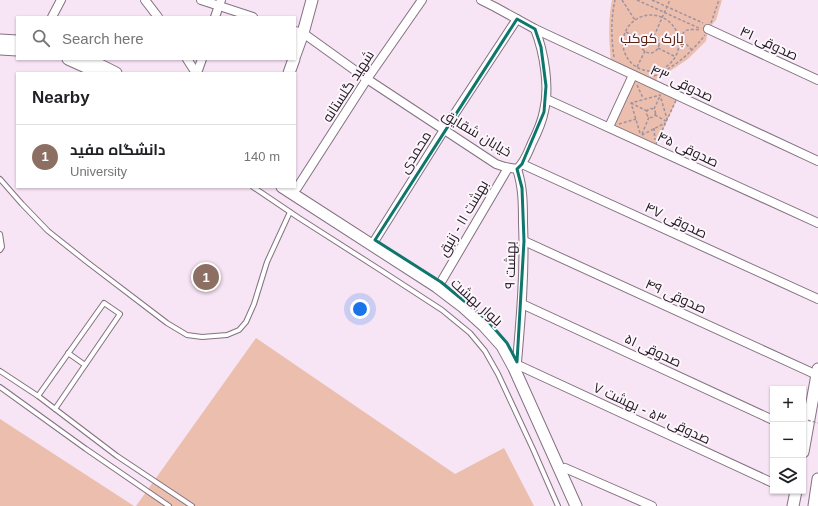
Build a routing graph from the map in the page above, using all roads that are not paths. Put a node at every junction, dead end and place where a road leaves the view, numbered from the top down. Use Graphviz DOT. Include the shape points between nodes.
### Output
graph roads {
  1 [pos="61,0"];
  2 [pos="145,0"];
  3 [pos="201,0"];
  4 [pos="312,0"];
  5 [pos="422,0"];
  6 [pos="481,0"];
  7 [pos="220,3"];
  8 [pos="53,16"];
  9 [pos="157,16"];
  10 [pos="216,16"];
  11 [pos="251,16"];
  12 [pos="517,19"];
  13 [pos="709,28"];
  14 [pos="535,30"];
  15 [pos="299,32"];
  16 [pos="0,40"];
  17 [pos="16,41"];
  18 [pos="0,49"];
  19 [pos="296,49"];
  20 [pos="16,50"];
  21 [pos="70,60"];
  22 [pos="90,60"];
  23 [pos="188,60"];
  24 [pos="202,60"];
  25 [pos="294,60"];
  26 [pos="97,72"];
  27 [pos="114,72"];
  28 [pos="196,72"];
  29 [pos="197,72"];
  30 [pos="289,72"];
  31 [pos="635,72"];
  32 [pos="367,79"];
  33 [pos="818,80"];
  34 [pos="546,99"];
  35 [pos="611,126"];
  36 [pos="444,130"];
  37 [pos="818,161"];
  38 [pos="519,166"];
  39 [pos="508,168"];
  40 [pos="0,179"];
  41 [pos="254,188"];
  42 [pos="284,188"];
  43 [pos="296,188"];
  44 [pos="290,212"];
  45 [pos="818,223"];
  46 [pos="0,234"];
  47 [pos="375,240"];
  48 [pos="524,241"];
  49 [pos="0,250"];
  50 [pos="441,282"];
  51 [pos="818,299"];
  52 [pos="522,304"];
  53 [pos="68,353"];
  54 [pos="519,364"];
  55 [pos="85,365"];
  56 [pos="0,371"];
  57 [pos="818,372"];
  58 [pos="0,387"];
  59 [pos="38,396"];
  60 [pos="55,409"];
  61 [pos="770,419"];
  62 [pos="806,425"];
  63 [pos="565,468"];
  64 [pos="818,479"];
  65 [pos="770,482"];
  66 [pos="794,494"];
  67 [pos="815,503"];
  68 [pos="169,506"];
  69 [pos="192,506"];
  70 [pos="558,506"];
  71 [pos="576,506"];
  72 [pos="582,506"];
  73 [pos="652,506"];
  74 [pos="794,506"];
  1 -- 8 [label="street"];
  2 -- 9 [label="street"];
  3 -- 7 [label="street"];
  4 -- 15 [label="street"];
  5 -- 32 [label="street, شهید گلستانه"];
  6 -- 12 [label="street, صدوقی ۴۳"];
  7 -- 10 [label="street"];
  7 -- 11 [label="street"];
  12 -- 14 [label="street, صدوقی ۴۳"];
  12 -- 36 [label="street, محمدی"];
  13 -- 33 [label="street, صدوقی ۴۱"];
  14 -- 31 [label="street, صدوقی ۴۳"];
  14 -- 34 [label="street, خیابان شقایق" via="542,53"];
  15 -- 19 [label="street"];
  15 -- 32 [label="street, خیابان شقایق"];
  16 -- 17 [label="street"];
  18 -- 20 [label="street"];
  21 -- 26 [label="street"];
  22 -- 27 [label="street"];
  23 -- 28 [label="street"];
  24 -- 29 [label="street"];
  25 -- 30 [label="street"];
  31 -- 35 [label="street"];
  31 -- 37 [label="street, صدوقی ۴۳" via="662,92"];
  32 -- 36 [label="street, خیابان شقایق"];
  32 -- 43 [label="street, شهید گلستانه"];
  34 -- 35 [label="street, صدوقی ۴۵"];
  34 -- 38 [label="street, خیابان شقایق" via="540,124"];
  35 -- 45 [label="street, صدوقی ۴۵"];
  36 -- 39 [label="street, خیابان شقایق" via="496,164"];
  36 -- 47 [label="street, محمدی"];
  38 -- 39 [label="street, خیابان شقایق"];
  38 -- 48 [label="street, بهشت ۹"];
  38 -- 51 [label="street, صدوقی ۴۷"];
  39 -- 50 [label="street, بهشت ۱۱ - زنبق"];
  40 -- 44 [label="lane" via="48,231 87,262 167,322 187,335 202,337 227,335 239,330 246,322 267,262"];
  41 -- 44 [label="lane"];
  42 -- 71 [label="street, بلوار بهشت" via="437,287 484,326 502,346 514,368"];
  43 -- 47 [label="street, بلوار بهشت"];
  44 -- 70 [label="lane" via="442,310 470,332 486,351 498,374"];
  46 -- 49 [label="lane"];
  47 -- 50 [label="street, بلوار بهشت"];
  48 -- 52 [label="street, بهشت ۹"];
  48 -- 57 [label="street, صدوقی ۴۹"];
  50 -- 54 [label="street, بلوار بهشت" via="486,319 507,343"];
  52 -- 54 [label="street, بهشت ۹"];
  52 -- 61 [label="street, صدوقی ۵۱"];
  53 -- 55 [label="lane"];
  53 -- 55 [label="lane" via="104,303 120,314"];
  53 -- 59 [label="lane"];
  54 -- 63 [label="street, بلوار بهشت"];
  54 -- 65 [label="street, صدوقی ۵۳ - بهشت ۷"];
  55 -- 60 [label="lane"];
  56 -- 59 [label="lane"];
  57 -- 62 [label="street"];
  58 -- 68 [label="lane"];
  59 -- 60 [label="lane"];
  60 -- 69 [label="lane" via="117,456"];
  63 -- 72 [label="street, بلوار بهشت"];
  63 -- 73 [label="street"];
  64 -- 67 [label="street"];
  66 -- 74 [label="street"];
}
